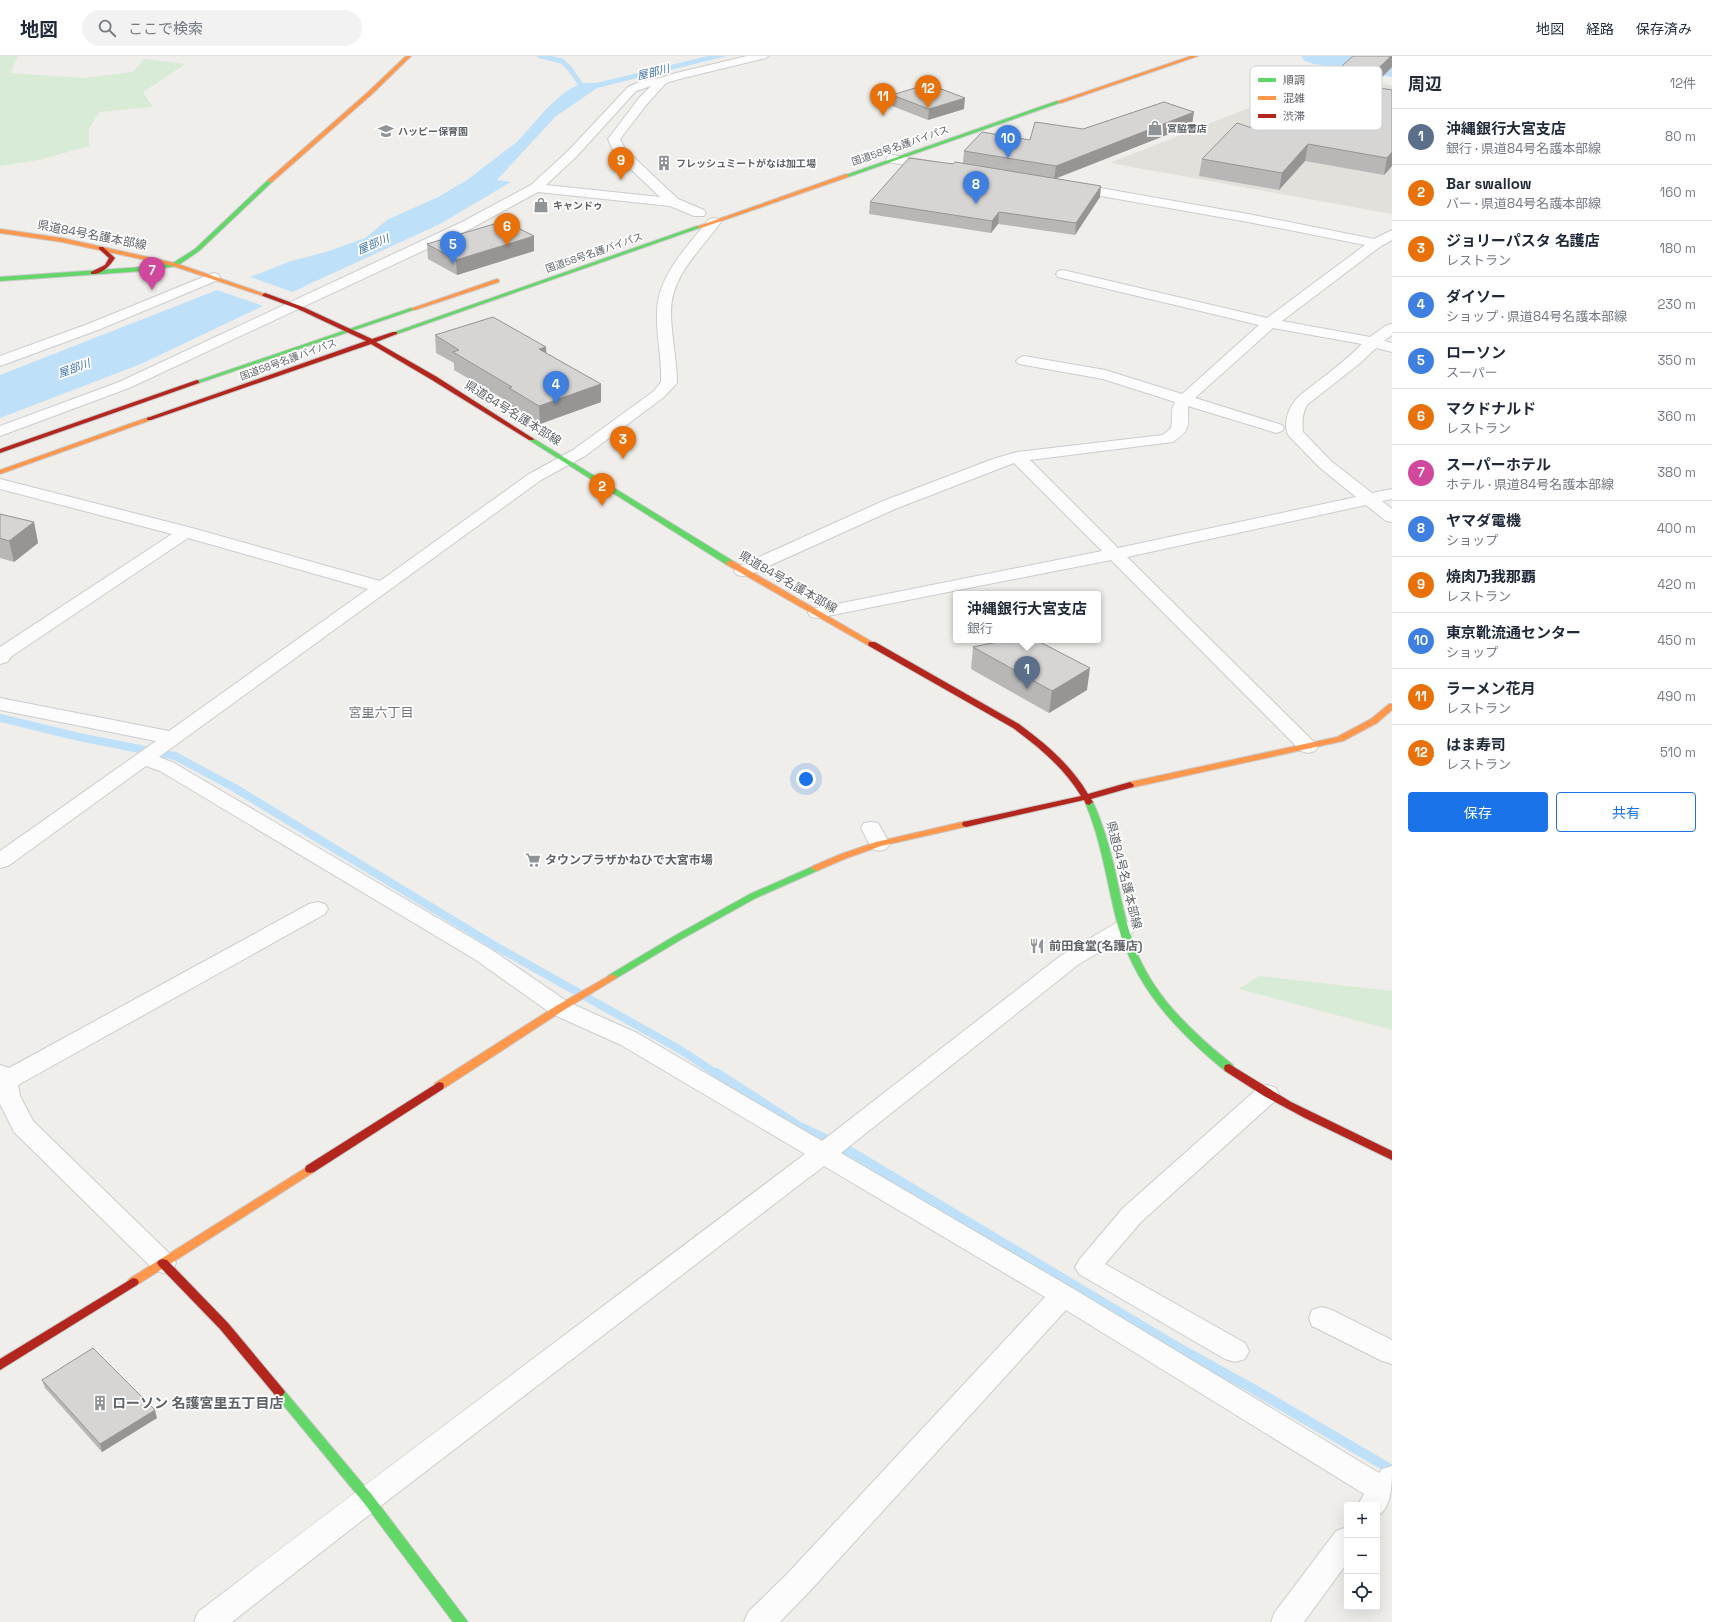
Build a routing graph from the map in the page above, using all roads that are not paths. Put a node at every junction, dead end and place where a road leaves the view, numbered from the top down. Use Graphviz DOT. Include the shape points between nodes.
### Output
graph roads {
  1 [pos="409,56"];
  2 [pos="762,56"];
  3 [pos="1196,56"];
  4 [pos="662,81"];
  5 [pos="892,159"];
  6 [pos="943,167"];
  7 [pos="1056,184"];
  8 [pos="536,188"];
  9 [pos="673,202"];
  10 [pos="706,215"];
  11 [pos="684,218"];
  12 [pos="0,231"];
  13 [pos="1392,234"];
  14 [pos="1376,243"];
  15 [pos="102,248"];
  16 [pos="175,265"];
  17 [pos="93,273"];
  18 [pos="1063,274"];
  19 [pos="216,278"];
  20 [pos="504,278"];
  21 [pos="0,279"];
  22 [pos="291,303"];
  23 [pos="1270,323"];
  24 [pos="1392,328"];
  25 [pos="349,330"];
  26 [pos="370,341"];
  27 [pos="1373,342"];
  28 [pos="1392,348"];
  29 [pos="0,361"];
  30 [pos="1024,361"];
  31 [pos="1185,399"];
  32 [pos="1276,428"];
  33 [pos="0,431"];
  34 [pos="0,451"];
  35 [pos="1017,457"];
  36 [pos="565,460"];
  37 [pos="0,472"];
  38 [pos="0,484"];
  39 [pos="1392,494"];
  40 [pos="1369,498"];
  41 [pos="1392,517"];
  42 [pos="186,532"];
  43 [pos="1116,554"];
  44 [pos="743,570"];
  45 [pos="382,587"];
  46 [pos="817,613"];
  47 [pos="0,658"];
  48 [pos="0,704"];
  49 [pos="1392,706"];
  50 [pos="174,738"];
  51 [pos="1308,747"];
  52 [pos="144,759"];
  53 [pos="1087,797"];
  54 [pos="0,862"];
  55 [pos="317,909"];
  56 [pos="1124,928"];
  57 [pos="564,1006"];
  58 [pos="2,1077"];
  59 [pos="1267,1094"];
  60 [pos="821,1154"];
  61 [pos="1392,1156"];
  62 [pos="163,1263"];
  63 [pos="1063,1295"];
  64 [pos="1322,1318"];
  65 [pos="1236,1351"];
  66 [pos="1392,1353"];
  67 [pos="0,1364"];
  68 [pos="1384,1490"];
  69 [pos="368,1499"];
  70 [pos="1344,1544"];
  71 [pos="209,1622"];
  72 [pos="461,1622"];
  73 [pos="759,1622"];
  74 [pos="1286,1622"];
  1 -- 16 [label="main road" via="290,162 197,250"];
  2 -- 4 [label="street"];
  3 -- 5 [label="main road, 国道58号名護バイパス"];
  4 -- 8 [label="street" via="646,83 632,89 573,153"];
  4 -- 9 [label="street" via="614,139 619,151"];
  5 -- 6 [label="street"];
  5 -- 10 [label="main road, 国道58号名護バイパス"];
  7 -- 14 [label="street"];
  8 -- 9 [label="street"];
  8 -- 22 [label="street" via="467,225"];
  9 -- 10 [label="street"];
  10 -- 11 [label="main road, 国道58号名護バイパス"];
  10 -- 26 [label="main road, 国道58号名護バイパス"];
  10 -- 36 [label="street" via="669,286 664,311 670,356 669,382 659,394 620,424"];
  12 -- 15 [label="main road, 県道84号名護本部線"];
  13 -- 14 [label="street"];
  14 -- 23 [label="street"];
  15 -- 16 [label="main road, 県道84号名護本部線"];
  15 -- 17 [label="main road" via="112,258 111,262 105,269"];
  16 -- 17 [label="main road"];
  16 -- 19 [label="main road, 県道84号名護本部線"];
  17 -- 21 [label="main road"];
  18 -- 23 [label="street"];
  19 -- 22 [label="main road, 県道84号名護本部線"];
  19 -- 29 [label="street"];
  20 -- 25 [label="main road, 国道58号名護バイパス"];
  22 -- 25 [label="main road, 県道84号名護本部線"];
  22 -- 33 [label="street" via="124,385"];
  23 -- 27 [label="street"];
  23 -- 31 [label="street"];
  24 -- 27 [label="street"];
  25 -- 26 [label="main road, 県道84号名護本部線"];
  25 -- 34 [label="main road, 国道58号名護バイパス"];
  26 -- 36 [label="main road, 県道84号名護本部線"];
  26 -- 37 [label="main road, 国道58号名護バイパス"];
  27 -- 28 [label="street"];
  27 -- 40 [label="street" via="1354,361 1297,407 1294,419 1295,432 1325,464"];
  30 -- 31 [label="street" via="1105,375"];
  31 -- 32 [label="street"];
  31 -- 35 [label="street" via="1180,406 1180,430 1167,439"];
  35 -- 43 [label="street"];
  35 -- 44 [label="street" via="889,505"];
  36 -- 44 [label="main road, 県道84号名護本部線"];
  36 -- 45 [label="street" via="535,477"];
  38 -- 42 [label="street"];
  39 -- 40 [label="street"];
  40 -- 41 [label="street"];
  40 -- 43 [label="street"];
  42 -- 45 [label="street"];
  42 -- 47 [label="street" via="5,652"];
  43 -- 46 [label="street"];
  43 -- 51 [label="street"];
  44 -- 46 [label="main road, 県道84号名護本部線"];
  45 -- 50 [label="street"];
  46 -- 53 [label="main road, 県道84号名護本部線" via="999,715 1031,736 1070,772"];
  48 -- 50 [label="street"];
  49 -- 51 [label="main road" via="1382,717 1366,727 1340,739"];
  50 -- 52 [label="street"];
  51 -- 53 [label="main road" via="1135,784"];
  52 -- 54 [label="street"];
  52 -- 57 [label="street" via="167,767 484,955"];
  53 -- 56 [label="main road, 県道84号名護本部線" via="1102,834"];
  53 -- 57 [label="main road" via="875,836 844,856 753,896"];
  55 -- 58 [label="street"];
  56 -- 59 [label="main road, 県道84号名護本部線" via="1141,971 1164,1008 1195,1040"];
  56 -- 60 [label="street" via="1071,959"];
  57 -- 60 [label="street" via="629,1039"];
  57 -- 62 [label="main road"];
  58 -- 62 [label="street" via="23,1126"];
  59 -- 61 [label="main road, 県道84号名護本部線"];
  59 -- 65 [label="street" via="1132,1216 1088,1267"];
  60 -- 63 [label="street"];
  60 -- 69 [label="street"];
  62 -- 67 [label="main road"];
  62 -- 69 [label="main road" via="224,1326"];
  63 -- 68 [label="street"];
  63 -- 73 [label="street" via="804,1577"];
  64 -- 66 [label="street"];
  69 -- 71 [label="street"];
  69 -- 72 [label="main road"];
  70 -- 74 [label="street"];
}
